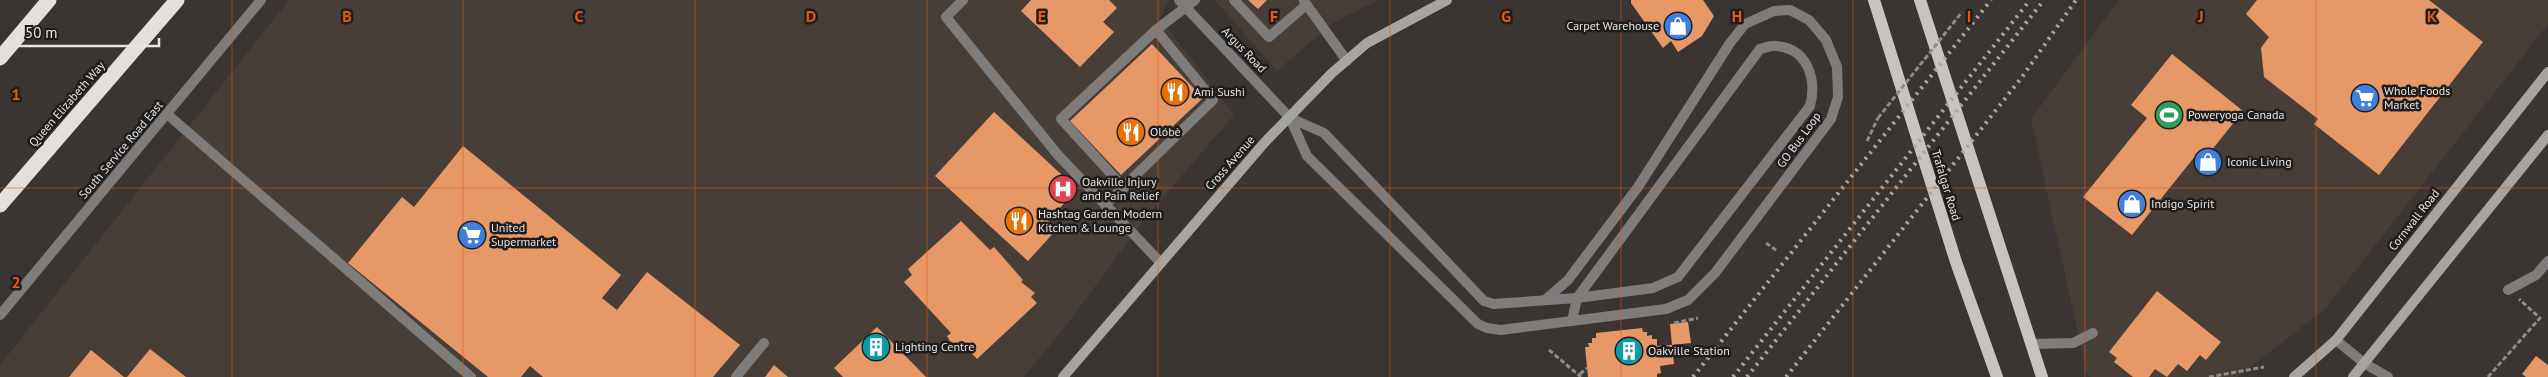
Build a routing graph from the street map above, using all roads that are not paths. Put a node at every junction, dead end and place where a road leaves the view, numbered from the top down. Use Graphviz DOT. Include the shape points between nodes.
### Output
graph roads {
  1 [pos="49,0"];
  2 [pos="177,0"];
  3 [pos="262,0"];
  4 [pos="963,0"];
  5 [pos="1195,0"];
  6 [pos="1234,0"];
  7 [pos="1874,0"];
  8 [pos="1920,0"];
  9 [pos="1440,2"];
  10 [pos="1182,3"];
  11 [pos="1305,3"];
  12 [pos="1156,30"];
  13 [pos="0,58"];
  14 [pos="1347,61"];
  15 [pos="2548,72"];
  16 [pos="167,114"];
  17 [pos="1290,118"];
  18 [pos="2548,135"];
  19 [pos="1124,188"];
  20 [pos="0,205"];
  21 [pos="1105,205"];
  22 [pos="2548,261"];
  23 [pos="1161,263"];
  24 [pos="2508,290"];
  25 [pos="1576,298"];
  26 [pos="1545,300"];
  27 [pos="0,316"];
  28 [pos="1572,321"];
  29 [pos="2092,333"];
  30 [pos="2336,340"];
  31 [pos="764,342"];
  32 [pos="2032,344"];
  33 [pos="2364,363"];
  34 [pos="470,377"];
  35 [pos="736,377"];
  36 [pos="1063,377"];
  37 [pos="1997,377"];
  38 [pos="2042,377"];
  39 [pos="2294,377"];
  40 [pos="2353,377"];
  41 [pos="2388,377"];
  1 -- 13 [label="highway"];
  2 -- 20 [label="highway, Queen Elizabeth Way"];
  3 -- 16 [label="street, South Service Road East"];
  4 -- 21 [label="street" via="946,18 1058,155"];
  5 -- 10 [label="street"];
  6 -- 11 [label="street" via="1269,37"];
  7 -- 37 [label="main road, Trafalgar Road" via="1956,262"];
  8 -- 32 [label="main road"];
  9 -- 14 [label="main road, Cross Avenue" via="1367,43"];
  10 -- 12 [label="street"];
  10 -- 17 [label="street, Argus Road"];
  11 -- 14 [label="street"];
  12 -- 19 [label="street" via="1213,100"];
  12 -- 19 [label="street" via="1061,119"];
  14 -- 17 [label="main road, Cross Avenue"];
  15 -- 30 [label="main road, Cornwall Road"];
  16 -- 27 [label="street, South Service Road East"];
  16 -- 34 [label="street"];
  17 -- 23 [label="main road, Cross Avenue" via="1265,142"];
  17 -- 26 [label="street" via="1324,133 1484,301 1494,304"];
  17 -- 28 [label="street, GO Bus Loop" via="1307,156 1478,324 1502,330"];
  18 -- 33 [label="main road"];
  19 -- 21 [label="street"];
  21 -- 23 [label="street"];
  22 -- 24 [label="street" via="2536,275"];
  23 -- 36 [label="main road, Cross Avenue"];
  25 -- 25 [label="street" via="1760,49 1776,46 1796,53 1808,65 1812,80 1810,106 1678,277 1653,288"];
  25 -- 26 [label="street"];
  25 -- 28 [label="street"];
  26 -- 28 [label="street, GO Bus Loop" via="1568,280 1638,187 1745,24 1774,12 1790,10 1809,20 1826,40 1837,67 1838,97 1831,119 1715,273 1688,300 1666,308"];
  29 -- 32 [label="street" via="2073,343"];
  30 -- 33 [label="street"];
  30 -- 39 [label="main road, Cornwall Road"];
  31 -- 35 [label="street"];
  32 -- 38 [label="main road"];
  33 -- 40 [label="main road"];
  33 -- 41 [label="street"];
}
